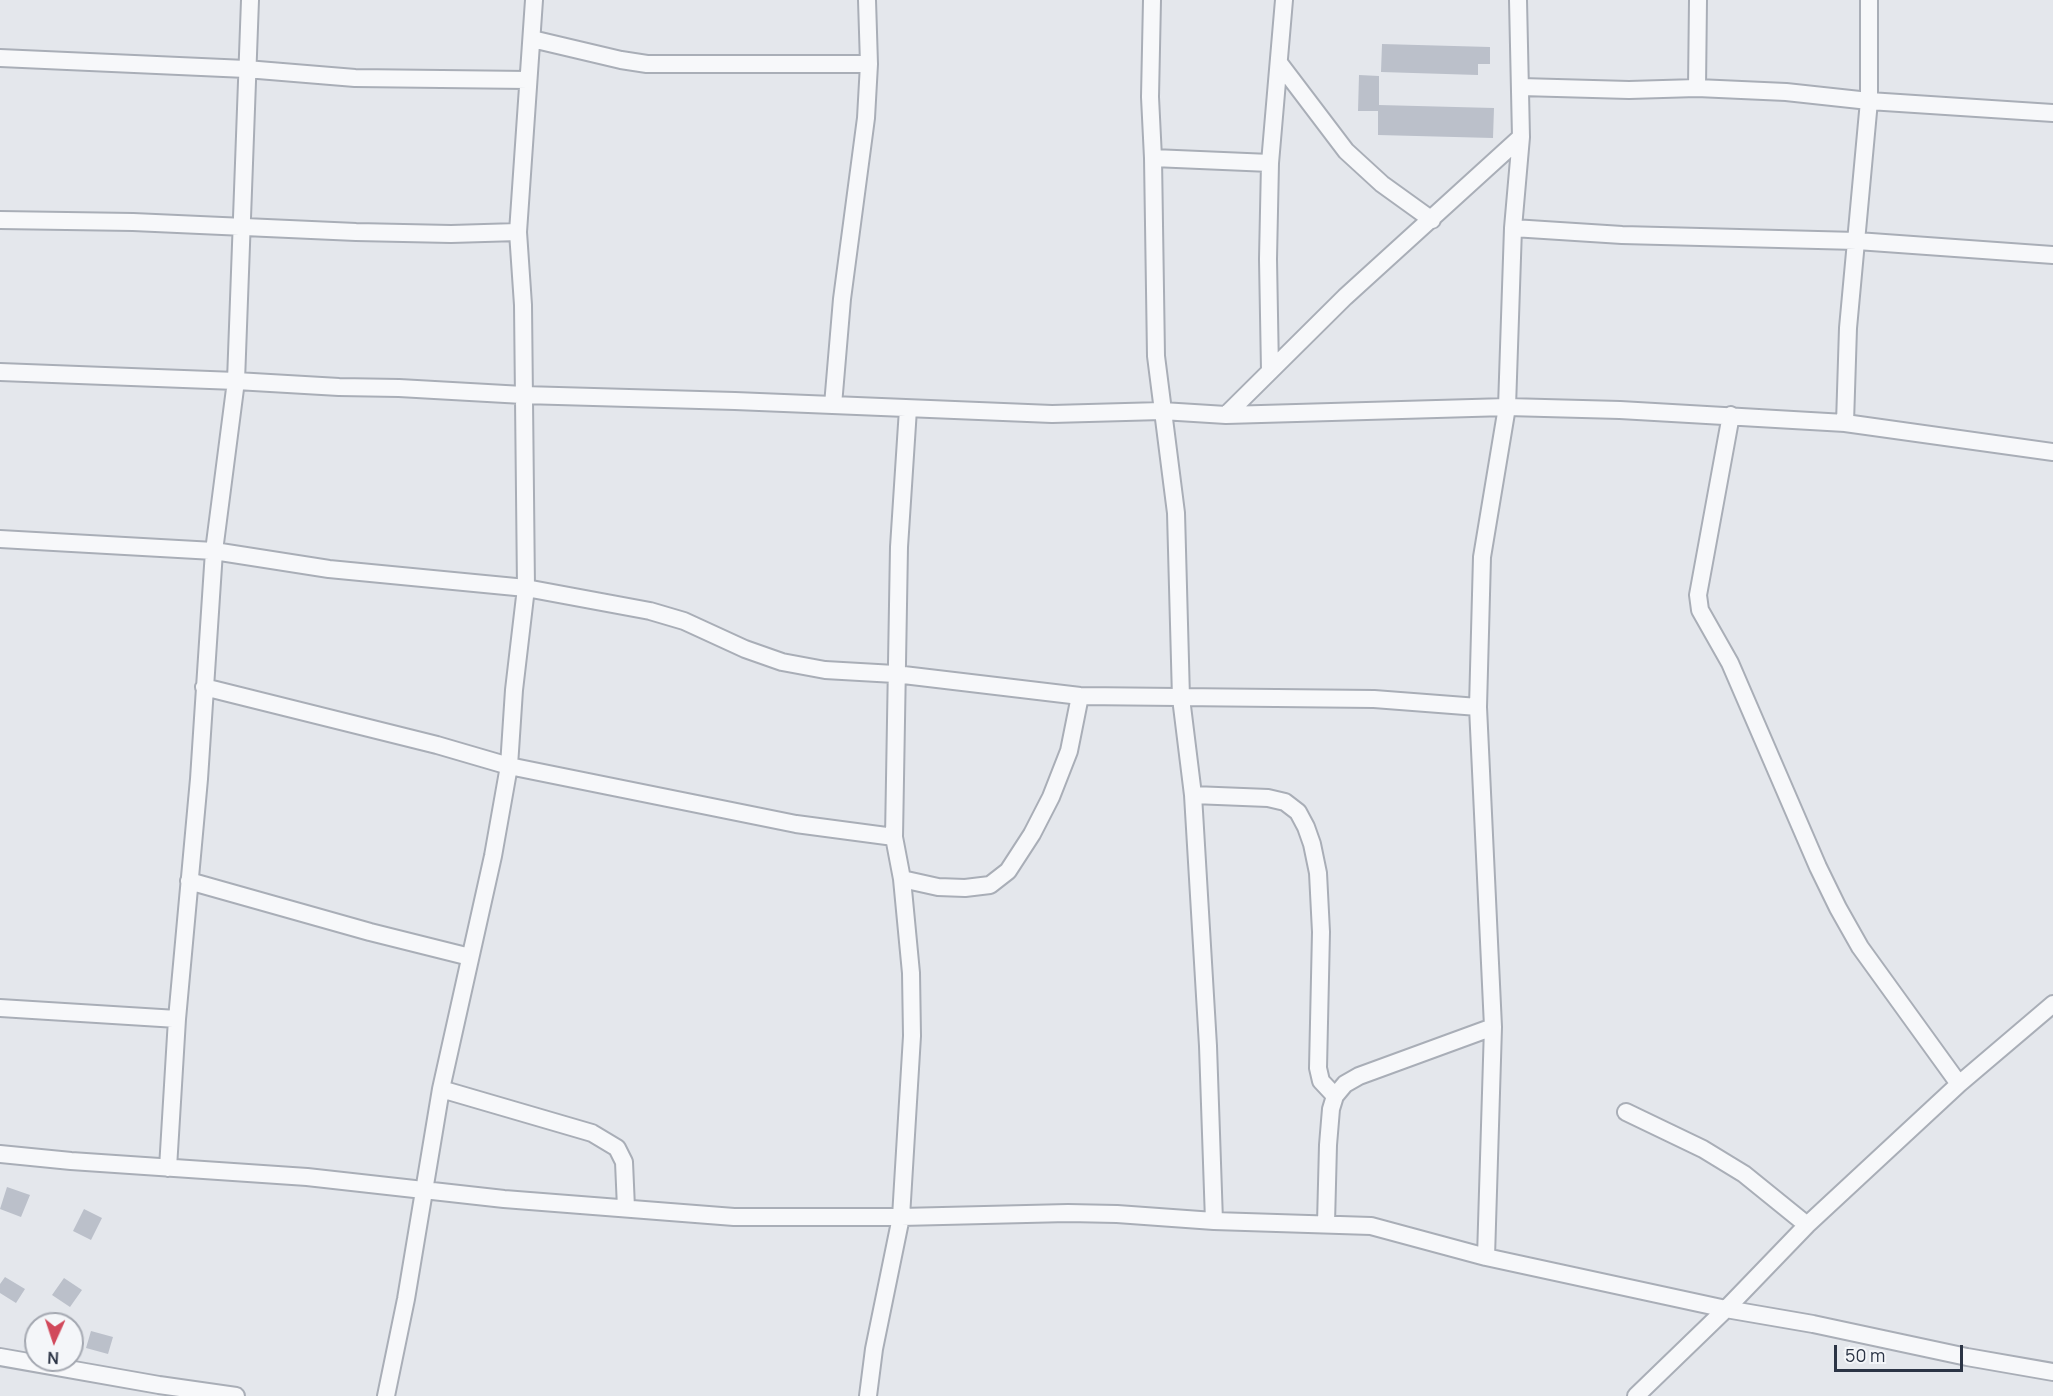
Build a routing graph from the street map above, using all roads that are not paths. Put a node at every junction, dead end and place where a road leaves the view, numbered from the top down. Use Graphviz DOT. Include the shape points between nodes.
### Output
graph roads {
  1 [pos="250,0"];
  2 [pos="534,0"];
  3 [pos="867,0"];
  4 [pos="1152,0"];
  5 [pos="1284,0"];
  6 [pos="1518,0"];
  7 [pos="1698,0"];
  8 [pos="1869,0"];
  9 [pos="532,39"];
  10 [pos="0,58"];
  11 [pos="869,64"];
  12 [pos="1280,64"];
  13 [pos="246,69"];
  14 [pos="528,80"];
  15 [pos="1521,87"];
  16 [pos="1697,88"];
  17 [pos="1869,101"];
  18 [pos="2053,112"];
  19 [pos="1521,137"];
  20 [pos="1153,158"];
  21 [pos="1270,163"];
  22 [pos="0,220"];
  23 [pos="1431,220"];
  24 [pos="241,228"];
  25 [pos="1513,228"];
  26 [pos="518,232"];
  27 [pos="1857,241"];
  28 [pos="2053,255"];
  29 [pos="1270,371"];
  30 [pos="0,372"];
  31 [pos="236,381"];
  32 [pos="523,394"];
  33 [pos="833,405"];
  34 [pos="1507,407"];
  35 [pos="908,409"];
  36 [pos="1162,411"];
  37 [pos="1226,415"];
  38 [pos="1731,415"];
  39 [pos="1845,423"];
  40 [pos="2053,452"];
  41 [pos="0,539"];
  42 [pos="214,552"];
  43 [pos="526,588"];
  44 [pos="896,674"];
  45 [pos="204,687"];
  46 [pos="1080,696"];
  47 [pos="1181,698"];
  48 [pos="1478,707"];
  49 [pos="509,766"];
  50 [pos="1193,795"];
  51 [pos="894,837"];
  52 [pos="902,879"];
  53 [pos="189,881"];
  54 [pos="470,957"];
  55 [pos="2053,1004"];
  56 [pos="0,1008"];
  57 [pos="177,1019"];
  58 [pos="1493,1027"];
  59 [pos="1959,1084"];
  60 [pos="441,1089"];
  61 [pos="1335,1096"];
  62 [pos="1626,1112"];
  63 [pos="0,1154"];
  64 [pos="168,1168"];
  65 [pos="425,1192"];
  66 [pos="626,1208"];
  67 [pos="901,1217"];
  68 [pos="1214,1221"];
  69 [pos="1326,1223"];
  70 [pos="1807,1225"];
  71 [pos="1486,1257"];
  72 [pos="1726,1309"];
  73 [pos="0,1357"];
  74 [pos="2053,1372"];
  75 [pos="236,1396"];
  76 [pos="386,1396"];
  77 [pos="868,1396"];
  78 [pos="1636,1396"];
  1 -- 13 [label="street"];
  2 -- 9 [label="street"];
  3 -- 11 [label="street"];
  4 -- 20 [label="street"];
  5 -- 12 [label="street"];
  6 -- 15 [label="street"];
  7 -- 16 [label="street"];
  8 -- 17 [label="street"];
  9 -- 11 [label="street" via="647,64"];
  9 -- 14 [label="street"];
  10 -- 13 [label="street"];
  11 -- 33 [label="street"];
  12 -- 21 [label="street"];
  12 -- 23 [label="street" via="1346,151"];
  13 -- 14 [label="street" via="355,78"];
  13 -- 24 [label="street"];
  14 -- 26 [label="street"];
  15 -- 16 [label="street"];
  15 -- 19 [label="street"];
  16 -- 17 [label="street"];
  17 -- 18 [label="street"];
  17 -- 27 [label="street"];
  19 -- 23 [label="street"];
  19 -- 25 [label="street"];
  20 -- 21 [label="street"];
  20 -- 36 [label="street" via="1156,356"];
  21 -- 29 [label="street"];
  22 -- 24 [label="street"];
  23 -- 29 [label="street"];
  24 -- 26 [label="street" via="439,234"];
  24 -- 31 [label="street"];
  25 -- 27 [label="street" via="1644,236"];
  25 -- 34 [label="street"];
  26 -- 32 [label="street"];
  27 -- 28 [label="street"];
  27 -- 39 [label="street" via="1848,328"];
  29 -- 37 [label="street"];
  30 -- 31 [label="street"];
  31 -- 32 [label="street"];
  31 -- 42 [label="street"];
  32 -- 33 [label="street"];
  32 -- 43 [label="street"];
  33 -- 35 [label="street"];
  34 -- 37 [label="street"];
  34 -- 38 [label="street"];
  34 -- 48 [label="street" via="1482,557"];
  35 -- 36 [label="street" via="1052,414"];
  35 -- 44 [label="street"];
  36 -- 37 [label="street"];
  36 -- 47 [label="street" via="1176,513"];
  38 -- 39 [label="street"];
  38 -- 59 [label="street" via="1698,595 1700,610 1734,672 1838,908 1860,947"];
  39 -- 40 [label="street"];
  41 -- 42 [label="street"];
  42 -- 43 [label="street" via="328,569"];
  42 -- 45 [label="street"];
  43 -- 44 [label="street" via="650,611 782,662 825,670"];
  43 -- 49 [label="street"];
  44 -- 46 [label="street"];
  44 -- 51 [label="street"];
  45 -- 49 [label="street"];
  45 -- 53 [label="street"];
  46 -- 47 [label="street"];
  46 -- 52 [label="street" via="1069,751 1051,797 1008,872 990,885 965,888"];
  47 -- 48 [label="street" via="1374,699"];
  47 -- 50 [label="street"];
  48 -- 58 [label="street"];
  49 -- 51 [label="street" via="796,824"];
  49 -- 54 [label="street"];
  50 -- 61 [label="street" via="1285,802 1298,812 1306,827 1318,873 1321,932 1318,1068 1322,1081"];
  50 -- 68 [label="street"];
  51 -- 52 [label="street"];
  52 -- 67 [label="street" via="911,973 912,1036"];
  53 -- 54 [label="street"];
  53 -- 57 [label="street"];
  54 -- 60 [label="street"];
  55 -- 59 [label="street"];
  56 -- 57 [label="street"];
  57 -- 64 [label="street"];
  58 -- 61 [label="street" via="1359,1076"];
  58 -- 71 [label="street"];
  59 -- 70 [label="street"];
  60 -- 65 [label="street"];
  60 -- 66 [label="street" via="592,1133 617,1148 624,1162"];
  61 -- 69 [label="street" via="1329,1136"];
  62 -- 70 [label="street" via="1703,1149 1744,1174"];
  63 -- 64 [label="street"];
  64 -- 65 [label="street" via="307,1177"];
  65 -- 66 [label="street"];
  65 -- 76 [label="street"];
  66 -- 67 [label="street" via="734,1217"];
  67 -- 68 [label="street" via="1068,1213"];
  67 -- 77 [label="street"];
  68 -- 69 [label="street"];
  69 -- 71 [label="street" via="1371,1226"];
  70 -- 72 [label="street"];
  71 -- 72 [label="street"];
  72 -- 74 [label="street"];
  72 -- 78 [label="street"];
  73 -- 75 [label="street"];
}
